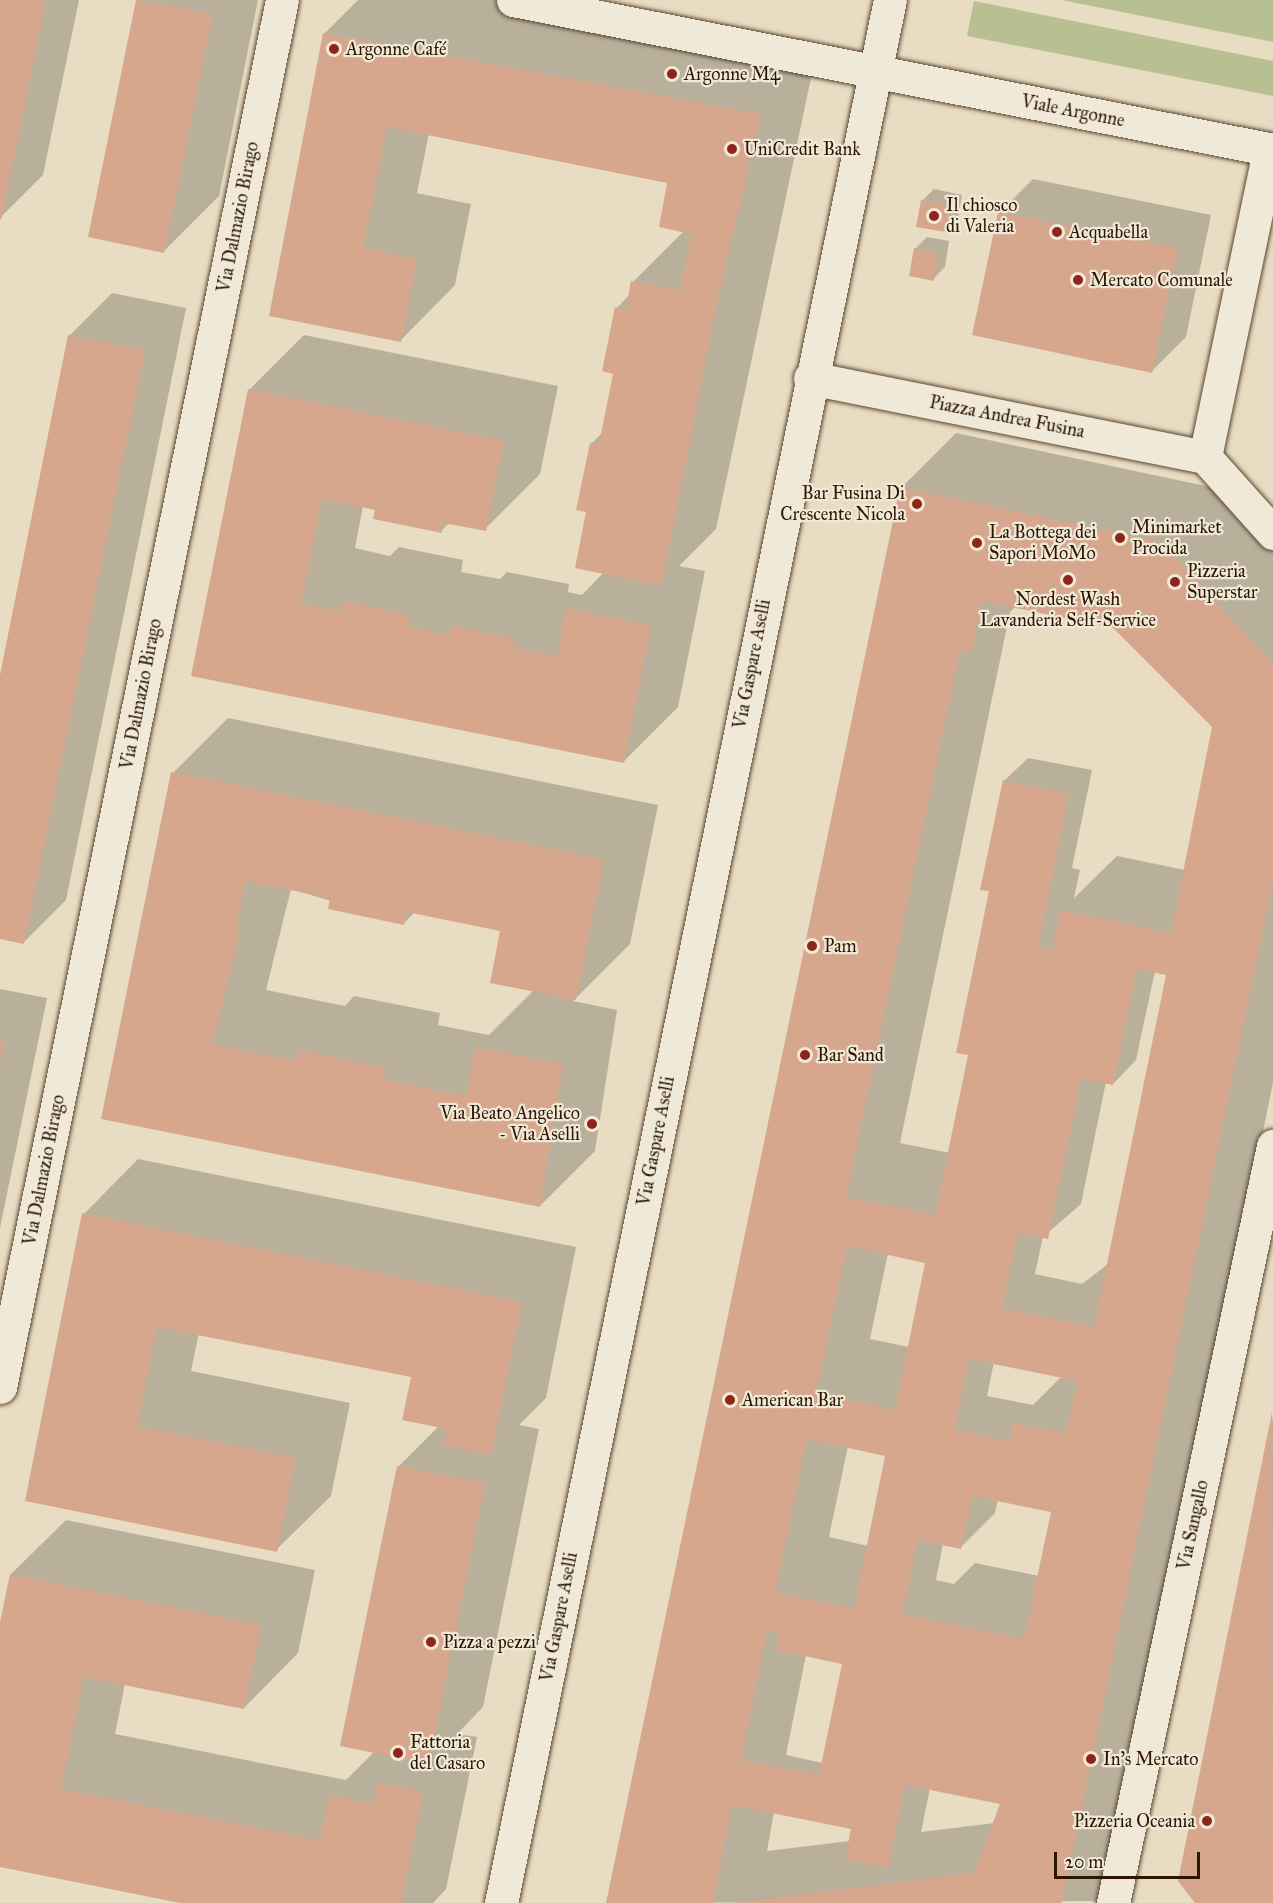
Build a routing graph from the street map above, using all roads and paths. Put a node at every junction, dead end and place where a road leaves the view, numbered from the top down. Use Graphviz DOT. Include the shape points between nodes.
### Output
graph roads {
  1 [pos="282,0"];
  2 [pos="513,0"];
  3 [pos="890,0"];
  4 [pos="872,71"];
  5 [pos="1271,150"];
  6 [pos="810,378"];
  7 [pos="1205,457"];
  8 [pos="1273,533"];
  9 [pos="1273,1146"];
  10 [pos="0,1387"];
  11 [pos="501,1903"];
  12 [pos="1113,1903"];
  1 -- 10 [label="street, Via Dalmazio Birago"];
  2 -- 4 [label="street, Viale Argonne"];
  3 -- 4 [label="street"];
  4 -- 5 [label="street, Viale Argonne"];
  4 -- 6 [label="street"];
  5 -- 7 [label="street"];
  6 -- 7 [label="street, Piazza Andrea Fusina"];
  6 -- 11 [label="street, Via Gaspare Aselli"];
  7 -- 8 [label="street"];
  9 -- 12 [label="street, Via Sangallo"];
}
